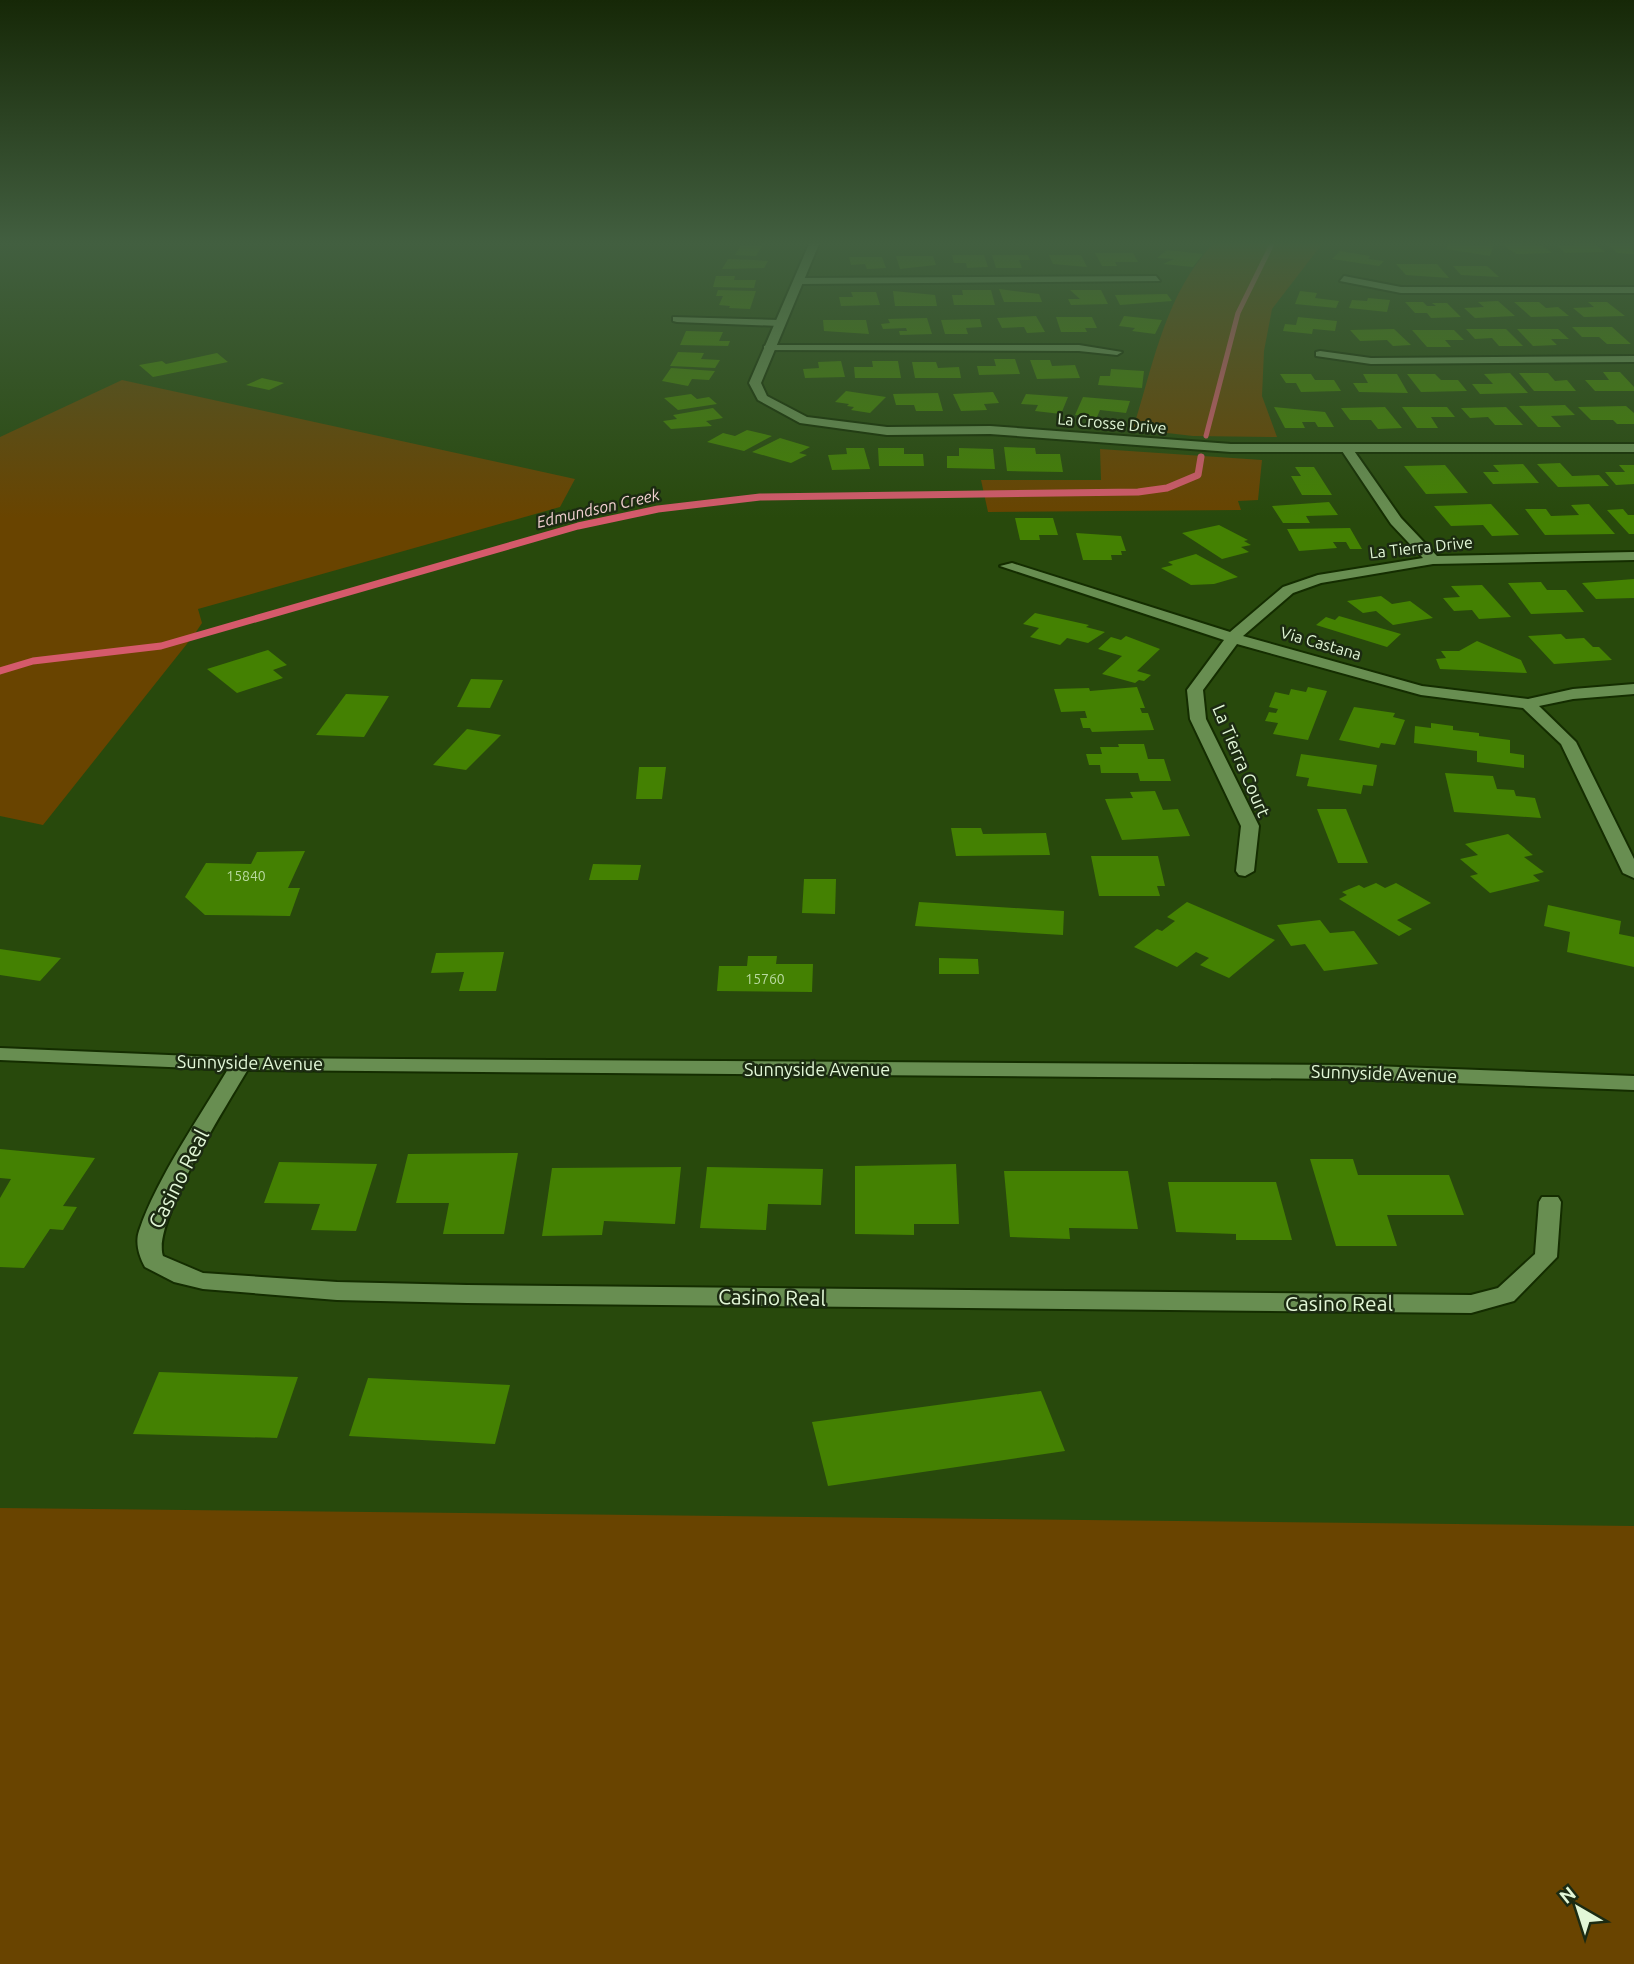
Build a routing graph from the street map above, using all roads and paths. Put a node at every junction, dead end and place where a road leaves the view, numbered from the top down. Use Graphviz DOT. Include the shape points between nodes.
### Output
graph roads {
  1 [pos="773,336"];
  2 [pos="768,348"];
  3 [pos="1117,352"];
  4 [pos="1320,354"];
  5 [pos="1634,359"];
  6 [pos="1346,448"];
  7 [pos="1634,448"];
  8 [pos="1634,556"];
  9 [pos="1433,560"];
  10 [pos="1007,566"];
  11 [pos="1233,637"];
  12 [pos="1634,689"];
  13 [pos="1528,704"];
  14 [pos="1245,871"];
  15 [pos="1632,873"];
  16 [pos="0,1054"];
  17 [pos="241,1064"];
  18 [pos="1634,1083"];
  19 [pos="1550,1202"];
  1 -- 2 [label="street, La Crosse Drive"];
  2 -- 3 [label="street" via="1079,348"];
  2 -- 6 [label="street, La Crosse Drive" via="755,383 762,398 804,420 836,427 887,432 1052,433 1191,446"];
  4 -- 5 [label="street" via="1371,361"];
  6 -- 7 [label="street, La Crosse Drive"];
  6 -- 9 [label="street" via="1396,521"];
  8 -- 9 [label="street, La Tierra Drive"];
  9 -- 11 [label="street, La Tierra Drive" via="1318,579 1288,590"];
  10 -- 11 [label="street, Via Castana"];
  11 -- 13 [label="street, Via Castana" via="1421,690"];
  11 -- 14 [label="street, La Tierra Court" via="1195,690 1198,719 1250,826"];
  12 -- 13 [label="street, Via Castana" via="1573,694"];
  13 -- 15 [label="street" via="1568,743"];
  16 -- 17 [label="street, Sunnyside Avenue"];
  17 -- 18 [label="street, Sunnyside Avenue" via="1347,1072"];
  17 -- 19 [label="street, Casino Real" via="150,1232 153,1261 203,1281 454,1294 1471,1304 1506,1295 1546,1256"];
}
